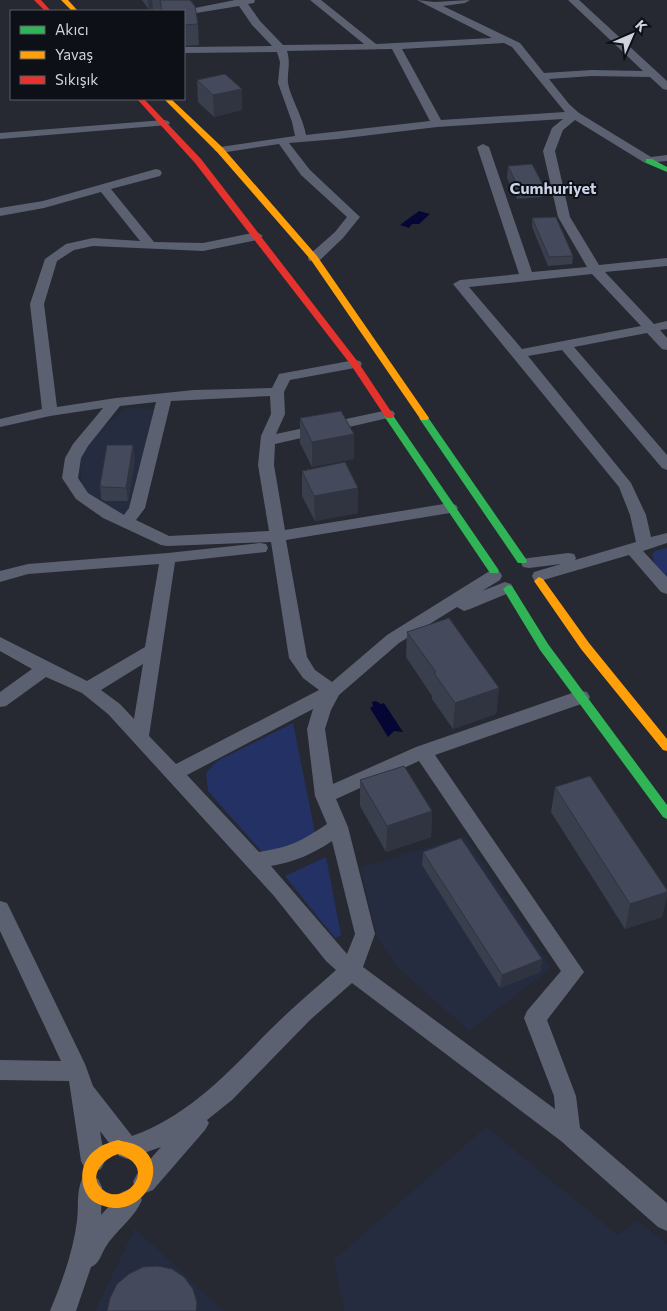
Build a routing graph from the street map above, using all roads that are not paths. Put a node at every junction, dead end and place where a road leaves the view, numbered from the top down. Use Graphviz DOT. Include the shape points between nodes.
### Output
graph roads {
  1 [pos="37,0"];
  2 [pos="64,0"];
  3 [pos="254,0"];
  4 [pos="315,0"];
  5 [pos="465,0"];
  6 [pos="573,0"];
  7 [pos="241,1"];
  8 [pos="427,2"];
  9 [pos="47,10"];
  10 [pos="74,10"];
  11 [pos="185,12"];
  12 [pos="504,40"];
  13 [pos="395,46"];
  14 [pos="374,47"];
  15 [pos="281,49"];
  16 [pos="185,50"];
  17 [pos="652,74"];
  18 [pos="540,76"];
  19 [pos="667,87"];
  20 [pos="141,100"];
  21 [pos="168,100"];
  22 [pos="575,114"];
  23 [pos="164,123"];
  24 [pos="436,124"];
  25 [pos="0,136"];
  26 [pos="301,139"];
  27 [pos="282,140"];
  28 [pos="483,148"];
  29 [pos="220,150"];
  30 [pos="667,158"];
  31 [pos="649,160"];
  32 [pos="667,170"];
  33 [pos="156,172"];
  34 [pos="103,188"];
  35 [pos="0,212"];
  36 [pos="257,236"];
  37 [pos="151,246"];
  38 [pos="314,258"];
  39 [pos="667,262"];
  40 [pos="595,269"];
  41 [pos="527,277"];
  42 [pos="667,326"];
  43 [pos="651,329"];
  44 [pos="566,346"];
  45 [pos="667,346"];
  46 [pos="519,354"];
  47 [pos="355,364"];
  48 [pos="277,392"];
  49 [pos="165,397"];
  50 [pos="116,402"];
  51 [pos="50,412"];
  52 [pos="388,414"];
  53 [pos="0,423"];
  54 [pos="268,440"];
  55 [pos="667,465"];
  56 [pos="450,508"];
  57 [pos="127,522"];
  58 [pos="667,538"];
  59 [pos="280,541"];
  60 [pos="632,548"];
  61 [pos="168,558"];
  62 [pos="502,575"];
  63 [pos="0,577"];
  64 [pos="531,577"];
  65 [pos="667,588"];
  66 [pos="0,643"];
  67 [pos="153,650"];
  68 [pos="45,669"];
  69 [pos="88,689"];
  70 [pos="332,691"];
  71 [pos="581,697"];
  72 [pos="0,701"];
  73 [pos="140,737"];
  74 [pos="667,748"];
  75 [pos="423,752"];
  76 [pos="175,773"];
  77 [pos="325,796"];
  78 [pos="667,814"];
  79 [pos="338,827"];
  80 [pos="255,861"];
  81 [pos="0,909"];
  82 [pos="351,970"];
  83 [pos="0,1070"];
  84 [pos="80,1081"];
  85 [pos="219,1098"];
  86 [pos="569,1132"];
  87 [pos="127,1148"];
  88 [pos="93,1161"];
  89 [pos="90,1187"];
  90 [pos="138,1190"];
  91 [pos="667,1219"];
  92 [pos="78,1272"];
  93 [pos="63,1311"];
  1 -- 9 [label="main road"];
  2 -- 10 [label="main road"];
  3 -- 7 [label="street"];
  4 -- 14 [label="street"];
  5 -- 8 [label="street"];
  6 -- 17 [label="street"];
  7 -- 11 [label="street"];
  7 -- 15 [label="street" via="256,23"];
  8 -- 12 [label="street"];
  12 -- 13 [label="street"];
  12 -- 18 [label="street" via="516,45"];
  13 -- 14 [label="street"];
  13 -- 24 [label="street"];
  14 -- 15 [label="street"];
  15 -- 16 [label="street"];
  15 -- 26 [label="street" via="285,62 283,84"];
  17 -- 18 [label="street"];
  17 -- 19 [label="street"];
  18 -- 22 [label="street"];
  20 -- 23 [label="main road"];
  21 -- 29 [label="main road"];
  22 -- 24 [label="street"];
  22 -- 31 [label="street"];
  22 -- 40 [label="street" via="558,128 549,151 564,217"];
  23 -- 25 [label="street"];
  23 -- 36 [label="main road"];
  24 -- 26 [label="street"];
  26 -- 27 [label="street"];
  27 -- 29 [label="street"];
  27 -- 38 [label="street" via="302,170 354,217"];
  28 -- 41 [label="street"];
  29 -- 38 [label="main road"];
  30 -- 31 [label="street"];
  31 -- 32 [label="main road"];
  33 -- 34 [label="street"];
  34 -- 35 [label="street"];
  34 -- 37 [label="street"];
  36 -- 37 [label="street" via="203,247"];
  36 -- 47 [label="main road"];
  37 -- 51 [label="street" via="93,242 70,247 51,259 38,304"];
  38 -- 64 [label="main road"];
  39 -- 40 [label="street"];
  40 -- 41 [label="street"];
  40 -- 43 [label="street"];
  41 -- 46 [label="street" via="460,284"];
  42 -- 43 [label="street"];
  43 -- 44 [label="street"];
  43 -- 45 [label="street"];
  44 -- 46 [label="street"];
  44 -- 55 [label="street"];
  46 -- 60 [label="street" via="626,486 638,515"];
  47 -- 48 [label="street" via="284,377"];
  47 -- 52 [label="main road"];
  48 -- 49 [label="street"];
  48 -- 54 [label="street" via="278,414"];
  49 -- 50 [label="street"];
  49 -- 57 [label="street" via="137,508"];
  50 -- 51 [label="street"];
  50 -- 57 [label="street" via="81,444 73,458 70,478 82,496"];
  51 -- 53 [label="street"];
  52 -- 54 [label="street"];
  52 -- 56 [label="main road"];
  54 -- 59 [label="street" via="266,465"];
  56 -- 59 [label="street"];
  56 -- 62 [label="main road"];
  57 -- 59 [label="street" via="167,541"];
  58 -- 60 [label="street"];
  59 -- 61 [label="street"];
  59 -- 70 [label="street" via="298,658 309,674"];
  60 -- 64 [label="street"];
  60 -- 65 [label="street"];
  61 -- 63 [label="street" via="28,569"];
  61 -- 67 [label="street"];
  62 -- 64 [label="main road"];
  62 -- 64 [label="main road"];
  62 -- 70 [label="street" via="393,639"];
  62 -- 71 [label="main road" via="544,647"];
  64 -- 74 [label="main road"];
  66 -- 68 [label="street"];
  67 -- 69 [label="street"];
  67 -- 73 [label="street"];
  68 -- 69 [label="street"];
  68 -- 72 [label="street"];
  69 -- 73 [label="street" via="114,709"];
  70 -- 76 [label="street"];
  70 -- 77 [label="street" via="316,729"];
  71 -- 75 [label="street"];
  71 -- 78 [label="main road"];
  73 -- 76 [label="street"];
  75 -- 77 [label="street"];
  75 -- 86 [label="street" via="573,972 535,1018 565,1096"];
  76 -- 80 [label="street"];
  77 -- 79 [label="street"];
  79 -- 80 [label="street" via="290,855"];
  79 -- 82 [label="street" via="366,934"];
  80 -- 82 [label="street" via="333,955"];
  81 -- 84 [label="street"];
  82 -- 85 [label="street" via="302,1013"];
  82 -- 86 [label="street"];
  83 -- 84 [label="street"];
  84 -- 87 [label="street"];
  84 -- 88 [label="street"];
  85 -- 87 [label="street" via="178,1128"];
  85 -- 90 [label="street"];
  86 -- 91 [label="street"];
  87 -- 88 [label="main road" via="108,1149"];
  87 -- 90 [label="main road" via="142,1157 146,1164 147,1173"];
  88 -- 89 [label="main road" via="88,1178"];
  89 -- 90 [label="main road" via="95,1195 113,1202"];
  89 -- 92 [label="street" via="89,1222"];
  90 -- 92 [label="street" via="98,1237"];
  92 -- 93 [label="street"];
}
